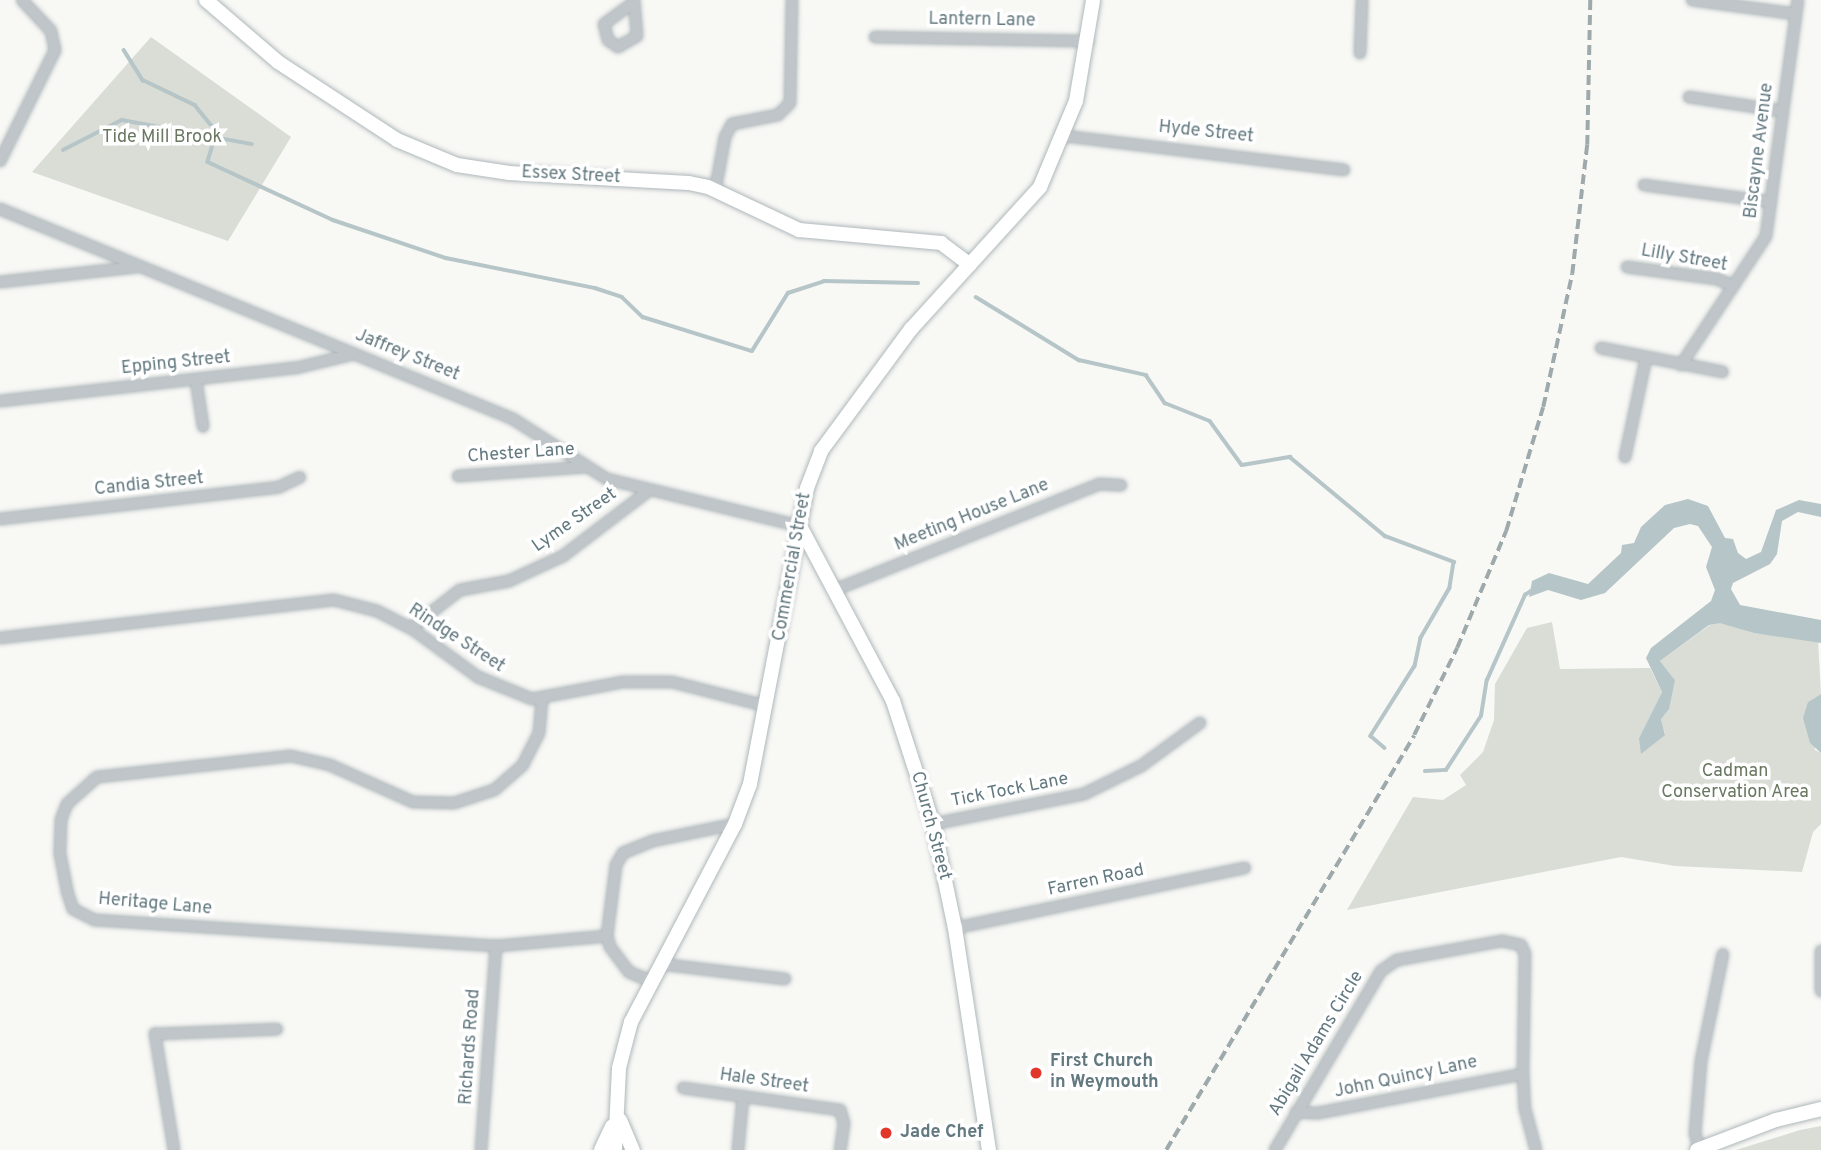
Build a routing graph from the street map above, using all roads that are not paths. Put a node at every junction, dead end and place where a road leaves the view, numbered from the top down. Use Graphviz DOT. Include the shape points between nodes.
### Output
graph roads {
  1 [pos="22,0"];
  2 [pos="206,0"];
  3 [pos="792,0"];
  4 [pos="1093,0"];
  5 [pos="1363,0"];
  6 [pos="1692,0"];
  7 [pos="1797,0"];
  8 [pos="1796,14"];
  9 [pos="875,37"];
  10 [pos="1088,41"];
  11 [pos="1360,53"];
  12 [pos="1689,97"];
  13 [pos="1782,111"];
  14 [pos="1064,136"];
  15 [pos="0,161"];
  16 [pos="1344,170"];
  17 [pos="1644,185"];
  18 [pos="715,191"];
  19 [pos="1771,202"];
  20 [pos="0,209"];
  21 [pos="970,265"];
  22 [pos="138,266"];
  23 [pos="1627,267"];
  24 [pos="0,282"];
  25 [pos="1734,286"];
  26 [pos="1601,348"];
  27 [pos="354,354"];
  28 [pos="1646,358"];
  29 [pos="1681,365"];
  30 [pos="1723,372"];
  31 [pos="196,380"];
  32 [pos="0,401"];
  33 [pos="203,426"];
  34 [pos="1625,457"];
  35 [pos="587,467"];
  36 [pos="458,476"];
  37 [pos="300,477"];
  38 [pos="1121,485"];
  39 [pos="647,492"];
  40 [pos="0,519"];
  41 [pos="800,526"];
  42 [pos="837,589"];
  43 [pos="411,628"];
  44 [pos="0,638"];
  45 [pos="542,699"];
  46 [pos="766,706"];
  47 [pos="1200,723"];
  48 [pos="735,824"];
  49 [pos="933,824"];
  50 [pos="1245,868"];
  51 [pos="955,928"];
  52 [pos="607,936"];
  53 [pos="496,946"];
  54 [pos="1821,951"];
  55 [pos="1723,954"];
  56 [pos="660,964"];
  57 [pos="785,979"];
  58 [pos="651,981"];
  59 [pos="1821,991"];
  60 [pos="277,1029"];
  61 [pos="1523,1074"];
  62 [pos="683,1088"];
  63 [pos="743,1096"];
  64 [pos="1821,1109"];
  65 [pos="1296,1112"];
  66 [pos="617,1115"];
  67 [pos="1698,1149"];
  68 [pos="174,1150"];
  69 [pos="481,1150"];
  70 [pos="601,1150"];
  71 [pos="615,1150"];
  72 [pos="633,1150"];
  73 [pos="738,1150"];
  74 [pos="840,1150"];
  75 [pos="989,1150"];
  76 [pos="1275,1150"];
  77 [pos="1536,1150"];
  1 -- 15 [label="street" via="51,31 55,50"];
  2 -- 18 [label="street, Essex Street" via="278,62 419,152 475,169 676,181"];
  3 -- 18 [label="street" via="790,103 778,115 732,124 725,137"];
  4 -- 10 [label="street, Commercial Street"];
  5 -- 11 [label="street"];
  6 -- 8 [label="street"];
  7 -- 8 [label="street, Biscayne Avenue"];
  8 -- 13 [label="street, Biscayne Avenue"];
  9 -- 10 [label="street, Lantern Lane"];
  10 -- 14 [label="street, Commercial Street"];
  12 -- 13 [label="street"];
  13 -- 19 [label="street, Biscayne Avenue"];
  14 -- 16 [label="street, Hyde Street"];
  14 -- 21 [label="street, Commercial Street" via="1040,187"];
  17 -- 19 [label="street"];
  18 -- 21 [label="street, Essex Street" via="799,230 941,243"];
  19 -- 25 [label="street, Biscayne Avenue" via="1764,241"];
  20 -- 22 [label="street, Jaffrey Street"];
  21 -- 41 [label="street, Commercial Street" via="881,366 821,451 807,488"];
  22 -- 24 [label="street"];
  22 -- 27 [label="street, Jaffrey Street"];
  23 -- 25 [label="street, Lilly Street" via="1717,279"];
  25 -- 29 [label="street, Biscayne Avenue"];
  26 -- 28 [label="street"];
  27 -- 31 [label="street, Epping Street" via="325,364"];
  27 -- 35 [label="street, Jaffrey Street" via="513,419"];
  28 -- 29 [label="street"];
  28 -- 34 [label="street"];
  29 -- 30 [label="street"];
  31 -- 32 [label="street, Epping Street"];
  31 -- 33 [label="street"];
  35 -- 36 [label="street, Chester Lane"];
  35 -- 39 [label="street, Jaffrey Street"];
  37 -- 40 [label="street, Candia Street" via="279,487"];
  38 -- 42 [label="street, Meeting House Lane" via="1099,484"];
  39 -- 41 [label="street, Jaffrey Street"];
  39 -- 43 [label="street, Lyme Street" via="563,556 509,580 460,590"];
  41 -- 42 [label="street, Church Street"];
  41 -- 46 [label="street, Commercial Street"];
  42 -- 49 [label="street, Church Street" via="893,701"];
  43 -- 44 [label="street, Rindge Street" via="357,603 334,600"];
  43 -- 45 [label="street, Rindge Street" via="487,682"];
  45 -- 46 [label="street, Rindge Street" via="624,682 672,682"];
  45 -- 53 [label="street, Heritage Lane" via="539,733 523,765 506,782 469,801 413,802 330,765 291,756 97,777 67,804 61,820 60,854 73,909 95,920"];
  46 -- 48 [label="street, Commercial Street" via="750,784"];
  47 -- 49 [label="street, Tick Tock Lane" via="1141,766 1084,794"];
  48 -- 52 [label="street" via="661,838 623,853 616,865"];
  48 -- 56 [label="street, Commercial Street"];
  49 -- 51 [label="street, Church Street"];
  50 -- 51 [label="street, Farren Road"];
  51 -- 75 [label="street, Church Street"];
  52 -- 53 [label="street, Heritage Lane"];
  52 -- 58 [label="street" via="619,962"];
  53 -- 69 [label="street, Richards Road"];
  54 -- 59 [label="street"];
  55 -- 67 [label="street" via="1701,1062 1695,1133"];
  56 -- 57 [label="street"];
  56 -- 58 [label="street, Commercial Street"];
  58 -- 66 [label="street, Commercial Street" via="631,1022 619,1068"];
  60 -- 68 [label="street" via="155,1034"];
  61 -- 65 [label="street, John Quincy Lane" via="1318,1114"];
  61 -- 65 [label="street, Abigail Adams Circle" via="1525,954 1521,945 1502,941 1397,960 1381,971"];
  61 -- 77 [label="street, Abigail Adams Circle" via="1525,1109"];
  62 -- 63 [label="street, Hale Street"];
  63 -- 73 [label="street"];
  63 -- 74 [label="street, Hale Street" via="840,1110 844,1123"];
  64 -- 67 [label="street"];
  65 -- 76 [label="street, Abigail Adams Circle"];
  66 -- 70 [label="street"];
  66 -- 71 [label="street, Commercial Street"];
  66 -- 72 [label="street"];
}
